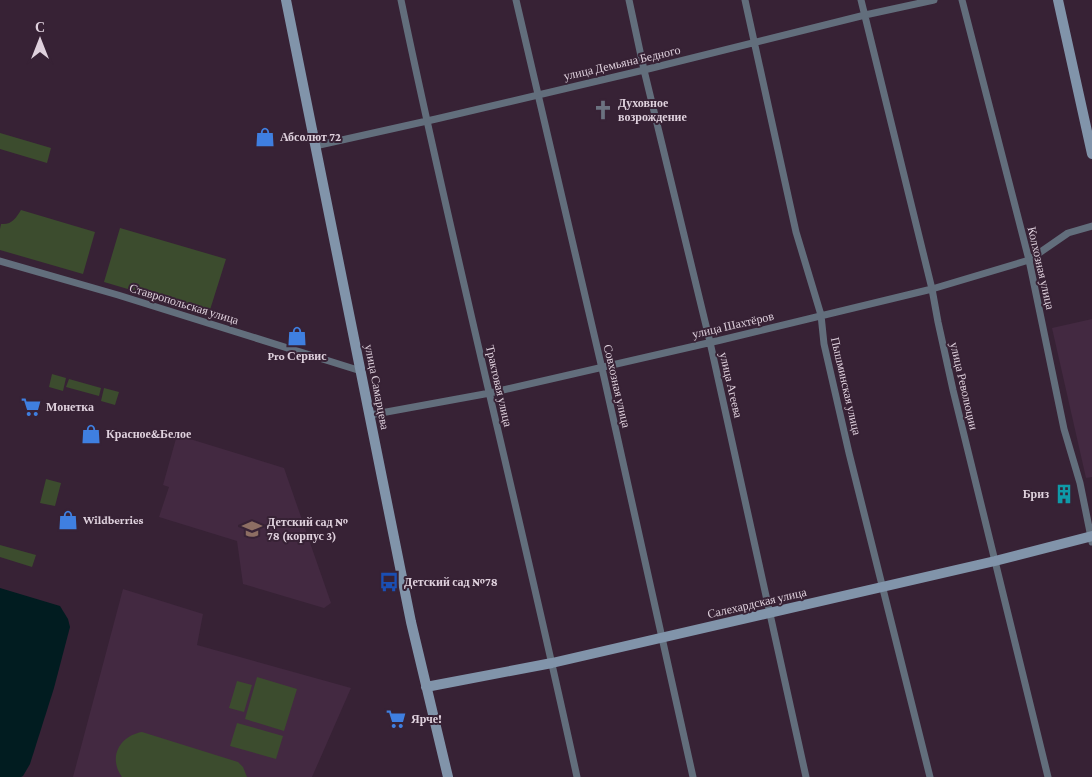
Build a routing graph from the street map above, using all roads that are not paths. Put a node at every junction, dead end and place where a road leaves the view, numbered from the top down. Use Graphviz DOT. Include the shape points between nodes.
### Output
graph roads {
  1 [pos="286,0"];
  2 [pos="401,0"];
  3 [pos="516,0"];
  4 [pos="629,0"];
  5 [pos="745,0"];
  6 [pos="861,0"];
  7 [pos="934,0"];
  8 [pos="962,0"];
  9 [pos="1058,0"];
  10 [pos="865,15"];
  11 [pos="754,42"];
  12 [pos="644,70"];
  13 [pos="538,95"];
  14 [pos="426,121"];
  15 [pos="314,146"];
  16 [pos="1092,154"];
  17 [pos="1092,226"];
  18 [pos="1029,260"];
  19 [pos="0,261"];
  20 [pos="932,289"];
  21 [pos="821,315"];
  22 [pos="710,342"];
  23 [pos="602,367"];
  24 [pos="361,371"];
  25 [pos="490,393"];
  26 [pos="370,415"];
  27 [pos="1092,538"];
  28 [pos="995,561"];
  29 [pos="883,587"];
  30 [pos="770,613"];
  31 [pos="662,637"];
  32 [pos="552,663"];
  33 [pos="426,687"];
  34 [pos="448,777"];
  35 [pos="577,777"];
  36 [pos="693,777"];
  37 [pos="806,777"];
  38 [pos="930,777"];
  39 [pos="1048,777"];
  1 -- 15 [label="street, улица Самарцева"];
  2 -- 14 [label="street, Трактовая улица"];
  3 -- 13 [label="street, Совхозная улица"];
  4 -- 12 [label="street, улица Агеева"];
  5 -- 11 [label="street, Пышминская улица"];
  6 -- 10 [label="street, улица Революции"];
  7 -- 10 [label="street, улица Демьяна Бедного"];
  8 -- 18 [label="street, Колхозная улица"];
  9 -- 16 [label="street"];
  10 -- 11 [label="street, улица Демьяна Бедного"];
  10 -- 20 [label="street, улица Революции"];
  11 -- 12 [label="street, улица Демьяна Бедного"];
  11 -- 21 [label="street, Пышминская улица" via="796,232"];
  12 -- 13 [label="street, улица Демьяна Бедного"];
  12 -- 22 [label="street, улица Агеева"];
  13 -- 14 [label="street, улица Демьяна Бедного"];
  13 -- 23 [label="street, Совхозная улица"];
  14 -- 15 [label="street, улица Демьяна Бедного"];
  14 -- 25 [label="street, Трактовая улица"];
  15 -- 24 [label="street, улица Самарцева"];
  17 -- 18 [label="street, улица Шахтёров" via="1068,233"];
  18 -- 20 [label="street, улица Шахтёров"];
  18 -- 27 [label="street, Колхозная улица" via="1064,429"];
  19 -- 24 [label="street, Ставропольская улица"];
  20 -- 21 [label="street, улица Шахтёров"];
  20 -- 28 [label="street, улица Революции"];
  21 -- 22 [label="street, улица Шахтёров"];
  21 -- 29 [label="street, Пышминская улица" via="824,344"];
  22 -- 23 [label="street, улица Шахтёров"];
  22 -- 30 [label="street, улица Агеева"];
  23 -- 25 [label="street, улица Шахтёров"];
  23 -- 31 [label="street, Совхозная улица"];
  24 -- 26 [label="street, улица Самарцева"];
  25 -- 26 [label="street, улица Шахтёров"];
  25 -- 32 [label="street, Трактовая улица"];
  26 -- 33 [label="street, улица Самарцева"];
  27 -- 28 [label="street, Салехардская улица"];
  28 -- 29 [label="street, Салехардская улица"];
  28 -- 39 [label="street, улица Революции"];
  29 -- 30 [label="street, Салехардская улица"];
  29 -- 38 [label="street, Пышминская улица"];
  30 -- 31 [label="street, Салехардская улица"];
  30 -- 37 [label="street, улица Агеева"];
  31 -- 32 [label="street, Салехардская улица"];
  31 -- 36 [label="street, Совхозная улица"];
  32 -- 33 [label="street, Салехардская улица"];
  32 -- 35 [label="street, Трактовая улица"];
  33 -- 34 [label="street, улица Самарцева"];
}
